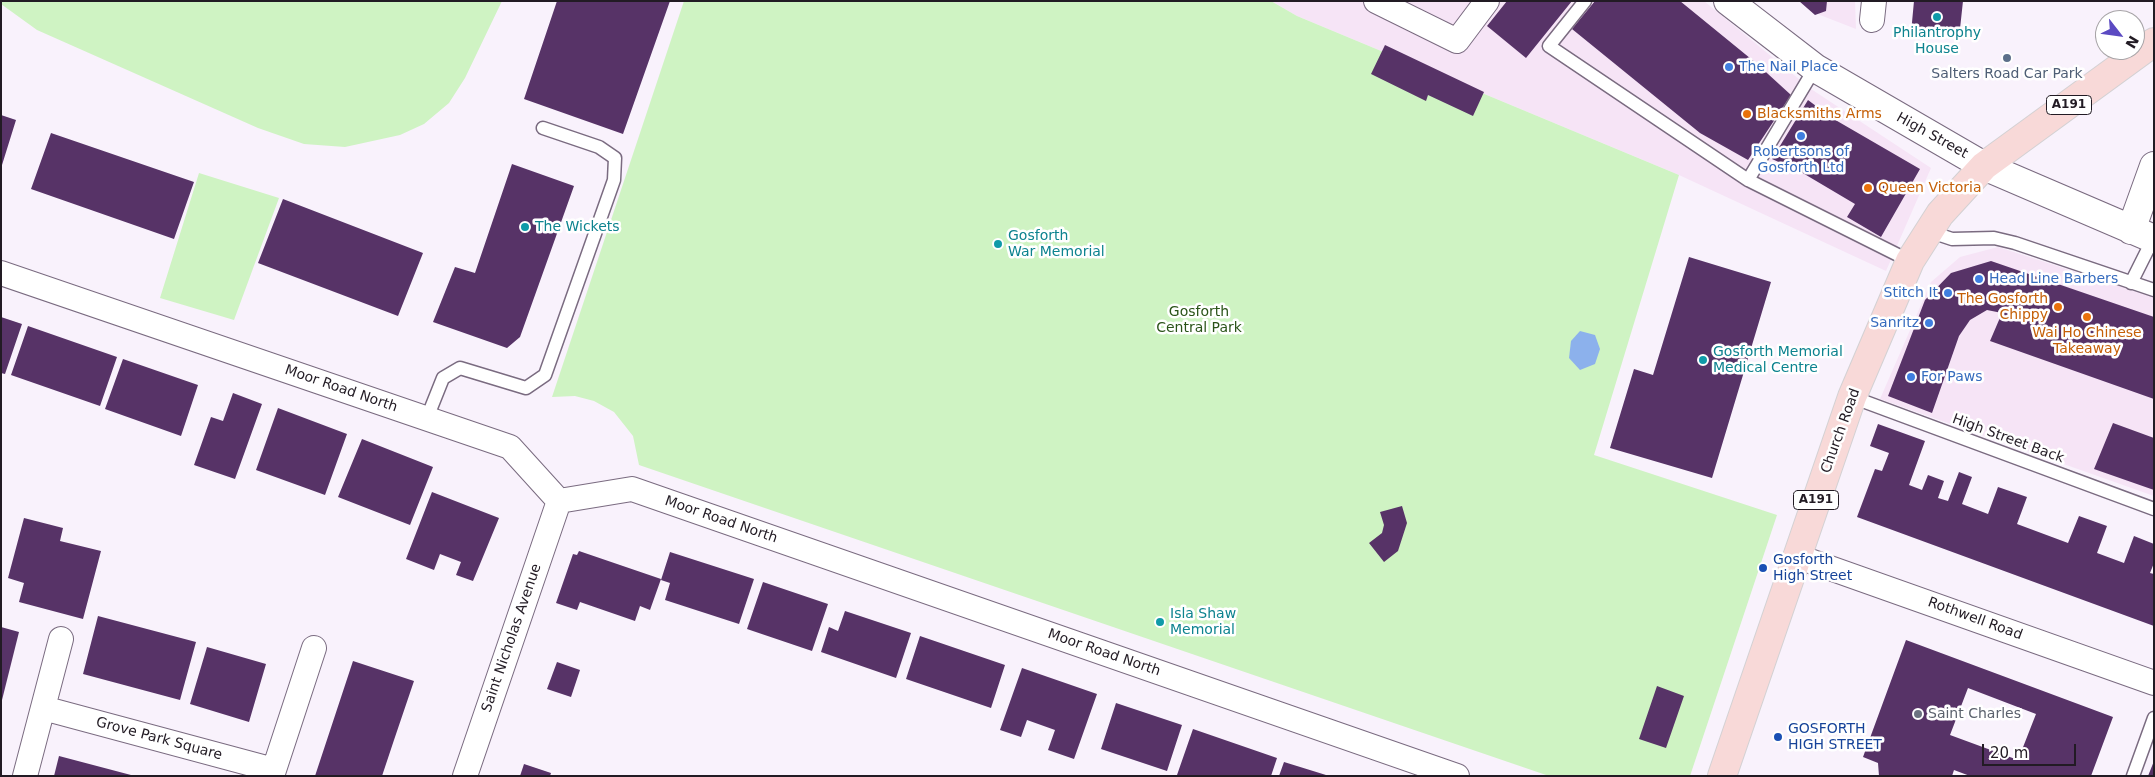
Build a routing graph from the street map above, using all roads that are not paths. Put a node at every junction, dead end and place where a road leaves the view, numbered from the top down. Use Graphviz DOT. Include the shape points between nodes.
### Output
graph roads {
  1 [pos="1376,1"];
  2 [pos="1488,1"];
  3 [pos="1585,1"];
  4 [pos="1728,1"];
  5 [pos="2153,44"];
  6 [pos="1815,68"];
  7 [pos="544,128"];
  8 [pos="1984,166"];
  9 [pos="2154,166"];
  10 [pos="1748,180"];
  11 [pos="1928,231"];
  12 [pos="2146,236"];
  13 [pos="1910,260"];
  14 [pos="1,273"];
  15 [pos="2132,283"];
  16 [pos="2154,290"];
  17 [pos="1852,397"];
  18 [pos="427,418"];
  19 [pos="559,501"];
  20 [pos="2154,508"];
  21 [pos="1796,556"];
  22 [pos="61,638"];
  23 [pos="314,648"];
  24 [pos="2154,683"];
  25 [pos="43,708"];
  26 [pos="2154,718"];
  27 [pos="273,773"];
  28 [pos="25,776"];
  29 [pos="465,776"];
  30 [pos="1457,776"];
  31 [pos="1722,776"];
  32 [pos="2133,776"];
  1 -- 2 [label="street" via="1457,40"];
  3 -- 10 [label="lane" via="1549,46"];
  4 -- 6 [label="main road, High Street"];
  5 -- 8 [label="main road, A191"];
  6 -- 8 [label="main road, High Street"];
  6 -- 10 [label="lane"];
  7 -- 18 [label="lane" via="599,147 615,158 614,180 545,375 526,388 460,368 442,378"];
  8 -- 11 [label="main road, Church Road / A191"];
  8 -- 12 [label="main road, High Street"];
  9 -- 12 [label="main road"];
  10 -- 13 [label="lane"];
  11 -- 13 [label="main road, Church Road / A191"];
  11 -- 15 [label="lane" via="1952,239 1994,238 2016,243"];
  12 -- 15 [label="lane"];
  13 -- 17 [label="main road, Church Road / A191"];
  14 -- 18 [label="street, Moor Road North"];
  15 -- 16 [label="lane"];
  17 -- 20 [label="lane, High Street Back"];
  17 -- 21 [label="main road, Church Road / A191"];
  18 -- 19 [label="street, Moor Road North" via="510,447"];
  19 -- 29 [label="street, Saint Nicholas Avenue"];
  19 -- 30 [label="street, Moor Road North" via="632,489"];
  21 -- 24 [label="street, Rothwell Road"];
  21 -- 31 [label="main road, Church Road / A191"];
  22 -- 25 [label="street"];
  23 -- 27 [label="street, Grove Park Square"];
  25 -- 27 [label="street, Grove Park Square"];
  25 -- 28 [label="street"];
  26 -- 32 [label="lane"];
}
